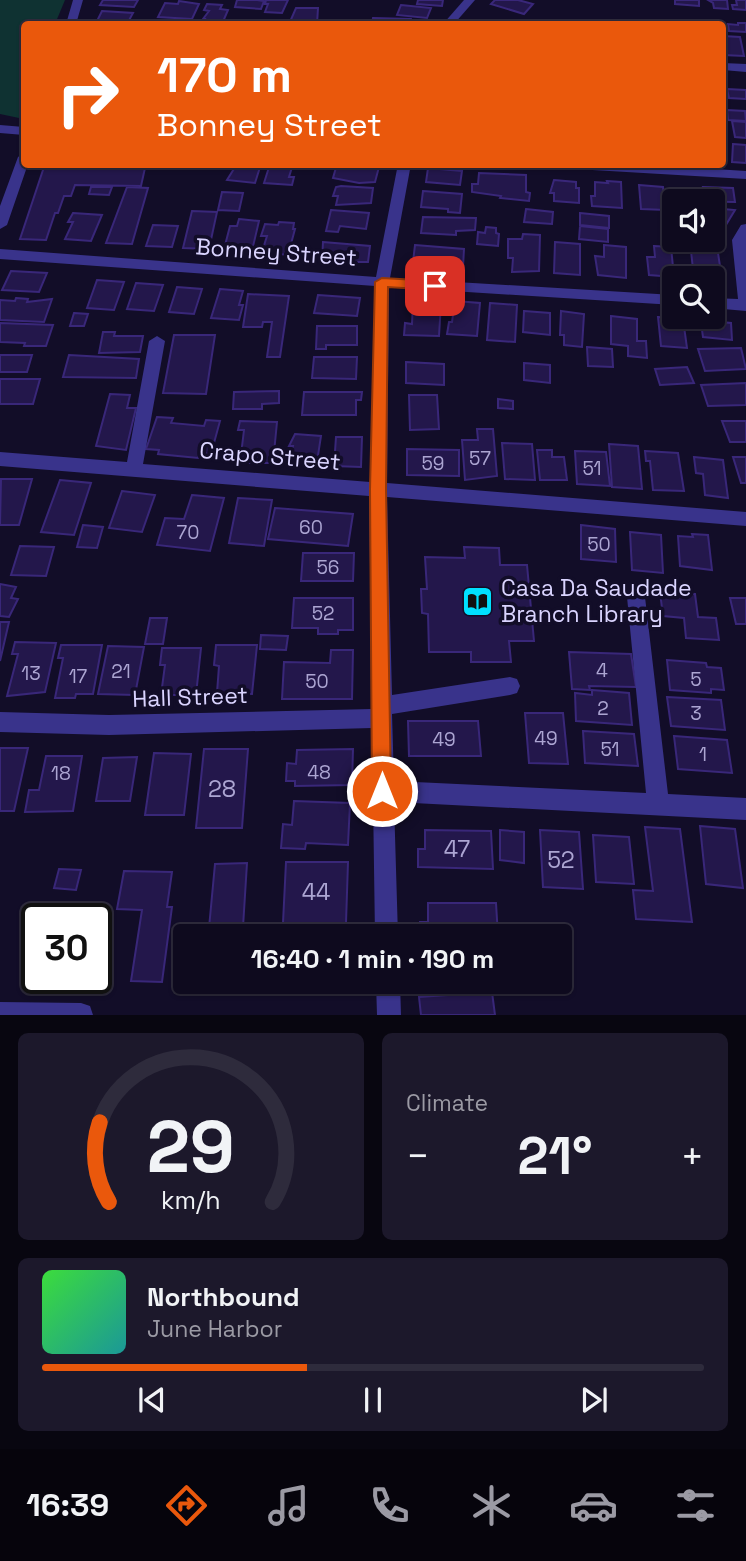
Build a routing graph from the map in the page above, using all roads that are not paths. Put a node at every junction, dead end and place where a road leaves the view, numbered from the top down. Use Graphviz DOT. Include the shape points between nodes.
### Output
graph roads {
  1 [pos="78,0"];
  2 [pos="470,0"];
  3 [pos="72,21"];
  4 [pos="451,21"];
  5 [pos="726,67"];
  6 [pos="746,68"];
  7 [pos="0,129"];
  8 [pos="21,131"];
  9 [pos="21,166"];
  10 [pos="404,168"];
  11 [pos="626,168"];
  12 [pos="746,175"];
  13 [pos="0,225"];
  14 [pos="746,228"];
  15 [pos="0,254"];
  16 [pos="382,282"];
  17 [pos="662,299"];
  18 [pos="725,304"];
  19 [pos="746,305"];
  20 [pos="157,341"];
  21 [pos="0,458"];
  22 [pos="134,469"];
  23 [pos="378,489"];
  24 [pos="746,519"];
  25 [pos="636,597"];
  26 [pos="510,686"];
  27 [pos="382,712"];
  28 [pos="0,722"];
  29 [pos="382,791"];
  30 [pos="657,804"];
  31 [pos="746,809"];
  32 [pos="386,924"];
  33 [pos="387,994"];
  34 [pos="0,1014"];
  35 [pos="81,1015"];
  36 [pos="388,1015"];
  1 -- 3 [label="street"];
  2 -- 4 [label="street"];
  5 -- 6 [label="street"];
  7 -- 8 [label="street"];
  9 -- 13 [label="street"];
  10 -- 16 [label="street"];
  11 -- 12 [label="street"];
  14 -- 19 [label="street" via="739,240"];
  15 -- 16 [label="street, Bonney Street"];
  16 -- 17 [label="street, Bonney Street"];
  16 -- 23 [label="street"];
  18 -- 19 [label="street"];
  20 -- 22 [label="street"];
  21 -- 22 [label="street, Crapo Street"];
  22 -- 23 [label="street, Crapo Street"];
  23 -- 24 [label="street, Crapo Street"];
  23 -- 27 [label="street"];
  25 -- 30 [label="street"];
  26 -- 27 [label="street, Hall Street"];
  27 -- 28 [label="street, Hall Street" via="109,725"];
  27 -- 29 [label="street"];
  29 -- 30 [label="street"];
  29 -- 32 [label="street"];
  30 -- 31 [label="street"];
  33 -- 36 [label="street"];
  34 -- 35 [label="street"];
}
